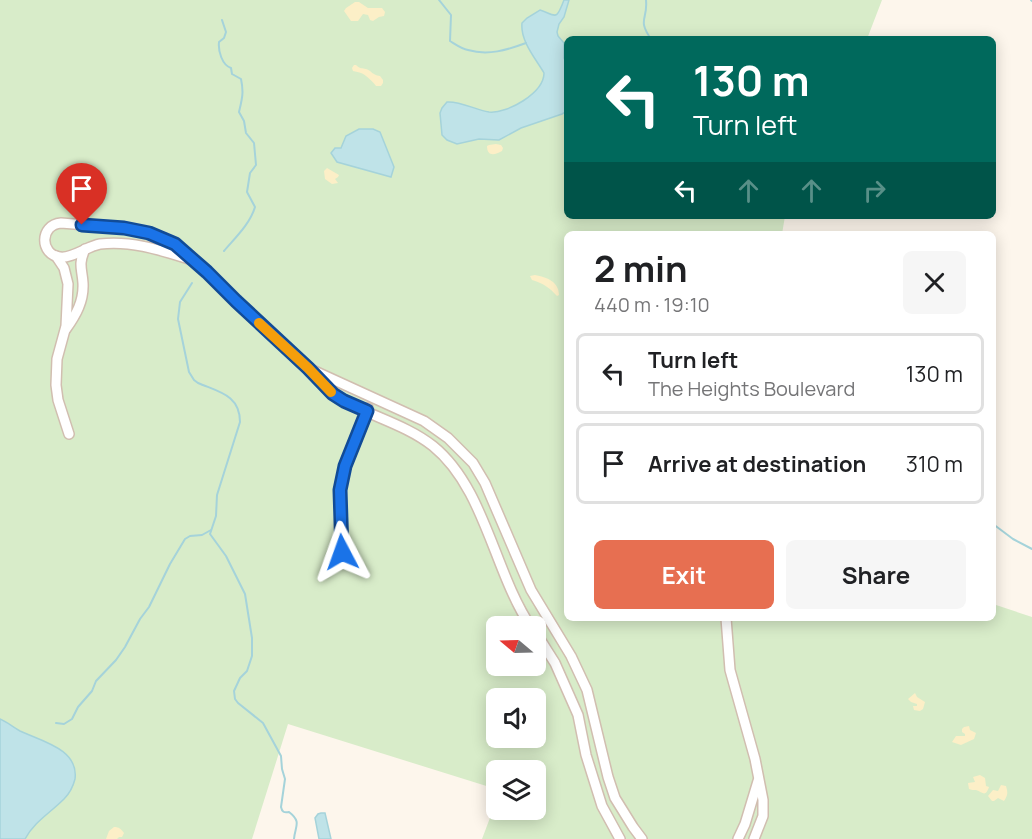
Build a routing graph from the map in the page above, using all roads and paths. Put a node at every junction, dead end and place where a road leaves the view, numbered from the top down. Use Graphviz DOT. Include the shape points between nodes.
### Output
graph roads {
  1 [pos="85,249"];
  2 [pos="56,256"];
  3 [pos="192,260"];
  4 [pos="65,331"];
  5 [pos="308,368"];
  6 [pos="373,398"];
  7 [pos="367,411"];
  8 [pos="69,434"];
  9 [pos="467,457"];
  10 [pos="454,468"];
  11 [pos="342,552"];
  12 [pos="515,553"];
  13 [pos="498,560"];
  14 [pos="524,616"];
  15 [pos="726,621"];
  16 [pos="546,649"];
  17 [pos="590,702"];
  18 [pos="575,709"];
  19 [pos="759,778"];
  20 [pos="639,836"];
  21 [pos="620,839"];
  22 [pos="628,839"];
  23 [pos="738,839"];
  24 [pos="754,839"];
  1 -- 2 [label="street" via="67,257"];
  1 -- 3 [label="street" via="100,244 130,244"];
  1 -- 4 [label="street" via="80,264 81,303"];
  2 -- 3 [label="street" via="45,245 45,235 49,227 61,223 149,233 175,244"];
  2 -- 4 [label="street" via="68,284"];
  3 -- 5 [label="street"];
  4 -- 8 [label="street" via="57,359 56,385"];
  5 -- 6 [label="street"];
  5 -- 7 [label="street" via="333,394"];
  6 -- 7 [label="street"];
  6 -- 9 [label="street" via="432,426"];
  7 -- 10 [label="street" via="426,441"];
  7 -- 11 [label="street" via="345,466 340,490"];
  9 -- 10 [label="street"];
  9 -- 12 [label="street" via="485,483"];
  10 -- 13 [label="street" via="468,489"];
  12 -- 13 [label="street"];
  12 -- 17 [label="street" via="531,590 571,656"];
  13 -- 14 [label="street"];
  15 -- 19 [label="street" via="730,670"];
  16 -- 18 [label="street"];
  17 -- 18 [label="street"];
  17 -- 20 [label="street" via="615,798"];
  18 -- 21 [label="street" via="602,806"];
  19 -- 23 [label="street"];
  19 -- 24 [label="street" via="763,816"];
  20 -- 22 [label="street"];
}
